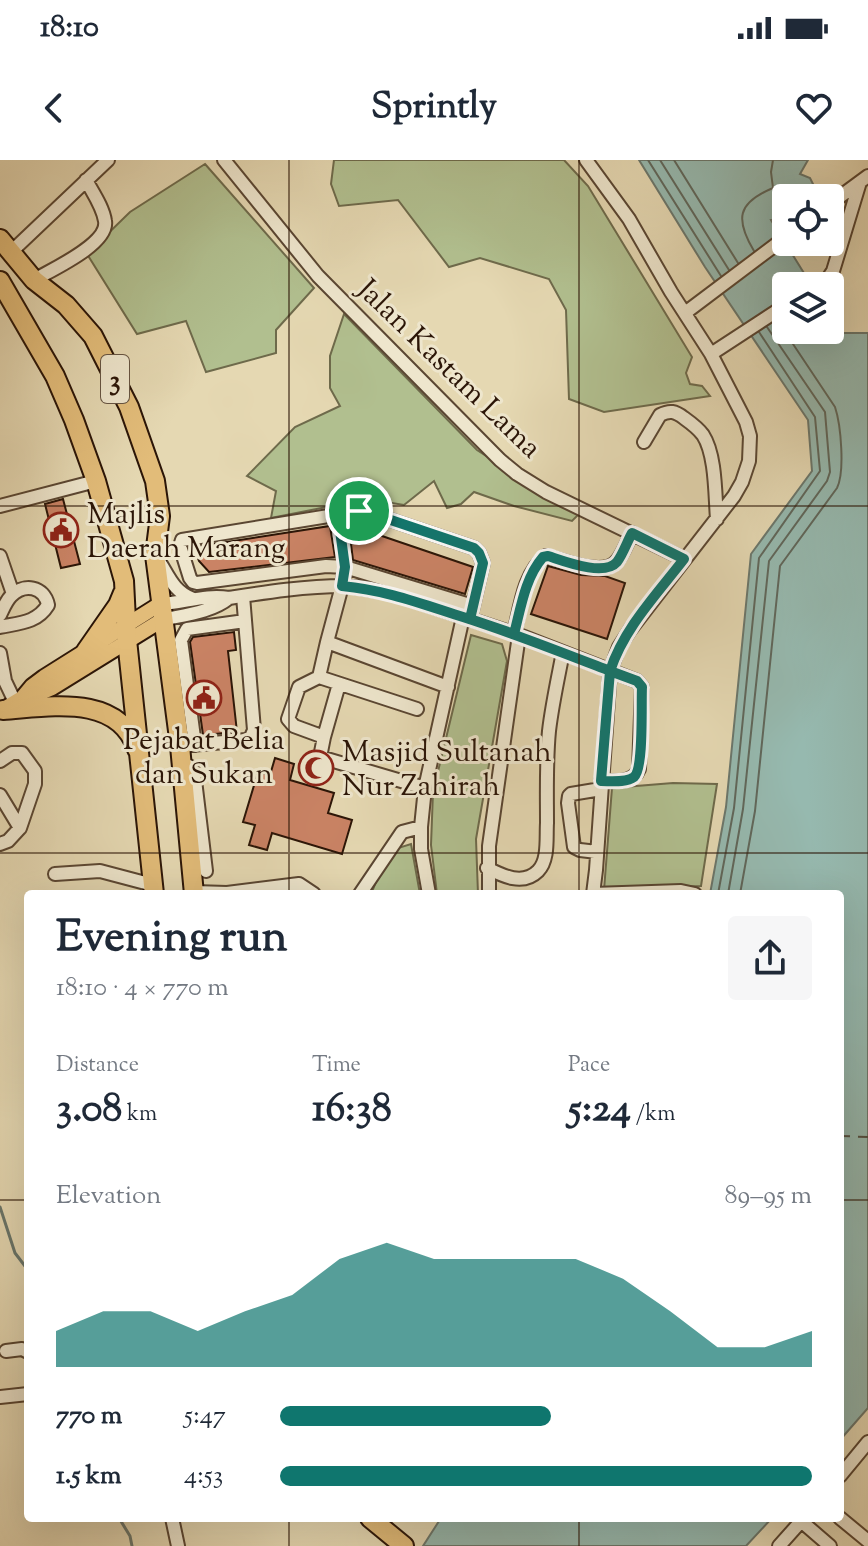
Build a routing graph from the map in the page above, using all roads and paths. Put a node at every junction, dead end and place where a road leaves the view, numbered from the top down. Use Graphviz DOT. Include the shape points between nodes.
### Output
graph roads {
  1 [pos="108,160"];
  2 [pos="224,160"];
  3 [pos="586,160"];
  4 [pos="864,179"];
  5 [pos="86,180"];
  6 [pos="844,194"];
  7 [pos="6,246"];
  8 [pos="772,247"];
  9 [pos="832,272"];
  10 [pos="34,280"];
  11 [pos="0,281"];
  12 [pos="685,313"];
  13 [pos="772,314"];
  14 [pos="711,354"];
  15 [pos="644,442"];
  16 [pos="96,481"];
  17 [pos="0,506"];
  18 [pos="338,516"];
  19 [pos="717,519"];
  20 [pos="632,533"];
  21 [pos="155,555"];
  22 [pos="0,556"];
  23 [pos="684,559"];
  24 [pos="345,567"];
  25 [pos="124,581"];
  26 [pos="342,586"];
  27 [pos="13,594"];
  28 [pos="243,596"];
  29 [pos="229,598"];
  30 [pos="194,599"];
  31 [pos="473,606"];
  32 [pos="161,612"];
  33 [pos="0,615"];
  34 [pos="466,618"];
  35 [pos="245,621"];
  36 [pos="0,627"];
  37 [pos="127,632"];
  38 [pos="516,634"];
  39 [pos="327,642"];
  40 [pos="86,651"];
  41 [pos="563,652"];
  42 [pos="0,653"];
  43 [pos="610,671"];
  44 [pos="319,677"];
  45 [pos="3,681"];
  46 [pos="339,684"];
  47 [pos="448,687"];
  48 [pos="10,705"];
  49 [pos="417,709"];
  50 [pos="324,737"];
  51 [pos="185,752"];
  52 [pos="0,761"];
  53 [pos="141,763"];
  54 [pos="601,785"];
  55 [pos="425,788"];
  56 [pos="0,795"];
  57 [pos="421,827"];
  58 [pos="20,828"];
  59 [pos="193,829"];
  60 [pos="0,844"];
  61 [pos="597,852"];
  62 [pos="487,868"];
  63 [pos="206,871"];
  64 [pos="55,874"];
  65 [pos="153,890"];
  66 [pos="194,890"];
  67 [pos="256,890"];
  68 [pos="308,890"];
  69 [pos="363,890"];
  70 [pos="428,890"];
  71 [pos="489,890"];
  72 [pos="593,890"];
  73 [pos="24,1350"];
  74 [pos="6,1351"];
  75 [pos="24,1394"];
  76 [pos="0,1397"];
  77 [pos="868,1442"];
  78 [pos="844,1471"];
  79 [pos="844,1521"];
  80 [pos="173,1522"];
  81 [pos="373,1522"];
  82 [pos="801,1522"];
  83 [pos="805,1522"];
  84 [pos="385,1540"];
  85 [pos="868,1541"];
  86 [pos="178,1546"];
  87 [pos="404,1546"];
  88 [pos="779,1546"];
  89 [pos="830,1546"];
  1 -- 5 [label="street"];
  2 -- 20 [label="street, Jalan Kastam Lama" via="318,276 500,460 546,492"];
  3 -- 12 [label="street" via="629,219"];
  4 -- 6 [label="street"];
  4 -- 9 [label="street"];
  5 -- 7 [label="street"];
  5 -- 10 [label="street" via="105,227 92,246"];
  7 -- 10 [label="highway, 3"];
  8 -- 12 [label="street"];
  10 -- 21 [label="highway, 3" via="93,336 129,407 155,481 160,516"];
  11 -- 16 [label="highway, 3" via="55,376"];
  12 -- 14 [label="street"];
  13 -- 14 [label="street"];
  14 -- 19 [label="street" via="746,422 751,450 742,482"];
  15 -- 19 [label="street" via="665,413 678,413 696,427 710,453"];
  16 -- 17 [label="street"];
  16 -- 25 [label="highway, 3"];
  18 -- 24 [label="street"];
  18 -- 24 [label="street" via="182,540 180,546 190,578 197,583"];
  18 -- 31 [label="street" via="367,512 474,548 483,563"];
  19 -- 23 [label="street"];
  20 -- 23 [label="street, Jalan Kastam Lama"];
  20 -- 38 [label="street" via="608,567 541,558 528,581"];
  21 -- 30 [label="street" via="174,587"];
  21 -- 32 [label="highway, 3"];
  22 -- 27 [label="street"];
  23 -- 43 [label="street" via="630,630"];
  24 -- 26 [label="street"];
  24 -- 31 [label="street"];
  25 -- 37 [label="highway, 3"];
  25 -- 40 [label="highway" via="118,605"];
  26 -- 28 [label="street"];
  26 -- 34 [label="street" via="394,594"];
  26 -- 39 [label="street"];
  27 -- 33 [label="street"];
  27 -- 36 [label="street" via="37,589 46,595 48,605 35,619"];
  28 -- 29 [label="street"];
  28 -- 35 [label="street"];
  29 -- 30 [label="street"];
  29 -- 32 [label="street" via="209,610"];
  30 -- 32 [label="street"];
  31 -- 34 [label="street"];
  32 -- 37 [label="main road"];
  32 -- 51 [label="highway, 3"];
  34 -- 38 [label="street"];
  34 -- 47 [label="street"];
  35 -- 51 [label="street" via="187,629 181,640"];
  35 -- 51 [label="street" via="251,737"];
  37 -- 40 [label="main road"];
  37 -- 48 [label="main road" via="52,688"];
  37 -- 53 [label="highway, 3"];
  38 -- 41 [label="street"];
  38 -- 62 [label="street"];
  39 -- 44 [label="street"];
  39 -- 47 [label="street"];
  40 -- 48 [label="main road"];
  41 -- 43 [label="street"];
  41 -- 62 [label="street" via="549,729 543,864 525,878 509,878"];
  42 -- 45 [label="street"];
  43 -- 54 [label="street"];
  43 -- 54 [label="street" via="642,687 641,749 637,775"];
  44 -- 46 [label="street"];
  44 -- 50 [label="street" via="299,687 288,719"];
  45 -- 48 [label="street"];
  46 -- 49 [label="street"];
  46 -- 50 [label="street"];
  47 -- 55 [label="street"];
  48 -- 53 [label="highway" via="99,711 131,735"];
  50 -- 55 [label="street" via="320,757"];
  51 -- 59 [label="highway, 3"];
  52 -- 58 [label="street" via="22,753 35,771"];
  53 -- 65 [label="highway, 3"];
  54 -- 61 [label="street"];
  54 -- 61 [label="street" via="571,794 568,803 574,847"];
  55 -- 57 [label="street"];
  56 -- 58 [label="street"];
  57 -- 69 [label="street" via="402,832"];
  57 -- 70 [label="street"];
  58 -- 60 [label="street"];
  59 -- 63 [label="street"];
  59 -- 66 [label="highway, 3"];
  61 -- 72 [label="street"];
  62 -- 71 [label="street"];
  64 -- 65 [label="street" via="100,871"];
  67 -- 68 [label="street" via="299,884"];
  73 -- 74 [label="street"];
  75 -- 76 [label="street"];
  77 -- 78 [label="street"];
  79 -- 85 [label="street"];
  80 -- 86 [label="street"];
  81 -- 84 [label="highway"];
  82 -- 88 [label="street"];
  83 -- 89 [label="street"];
  84 -- 87 [label="highway"];
}
